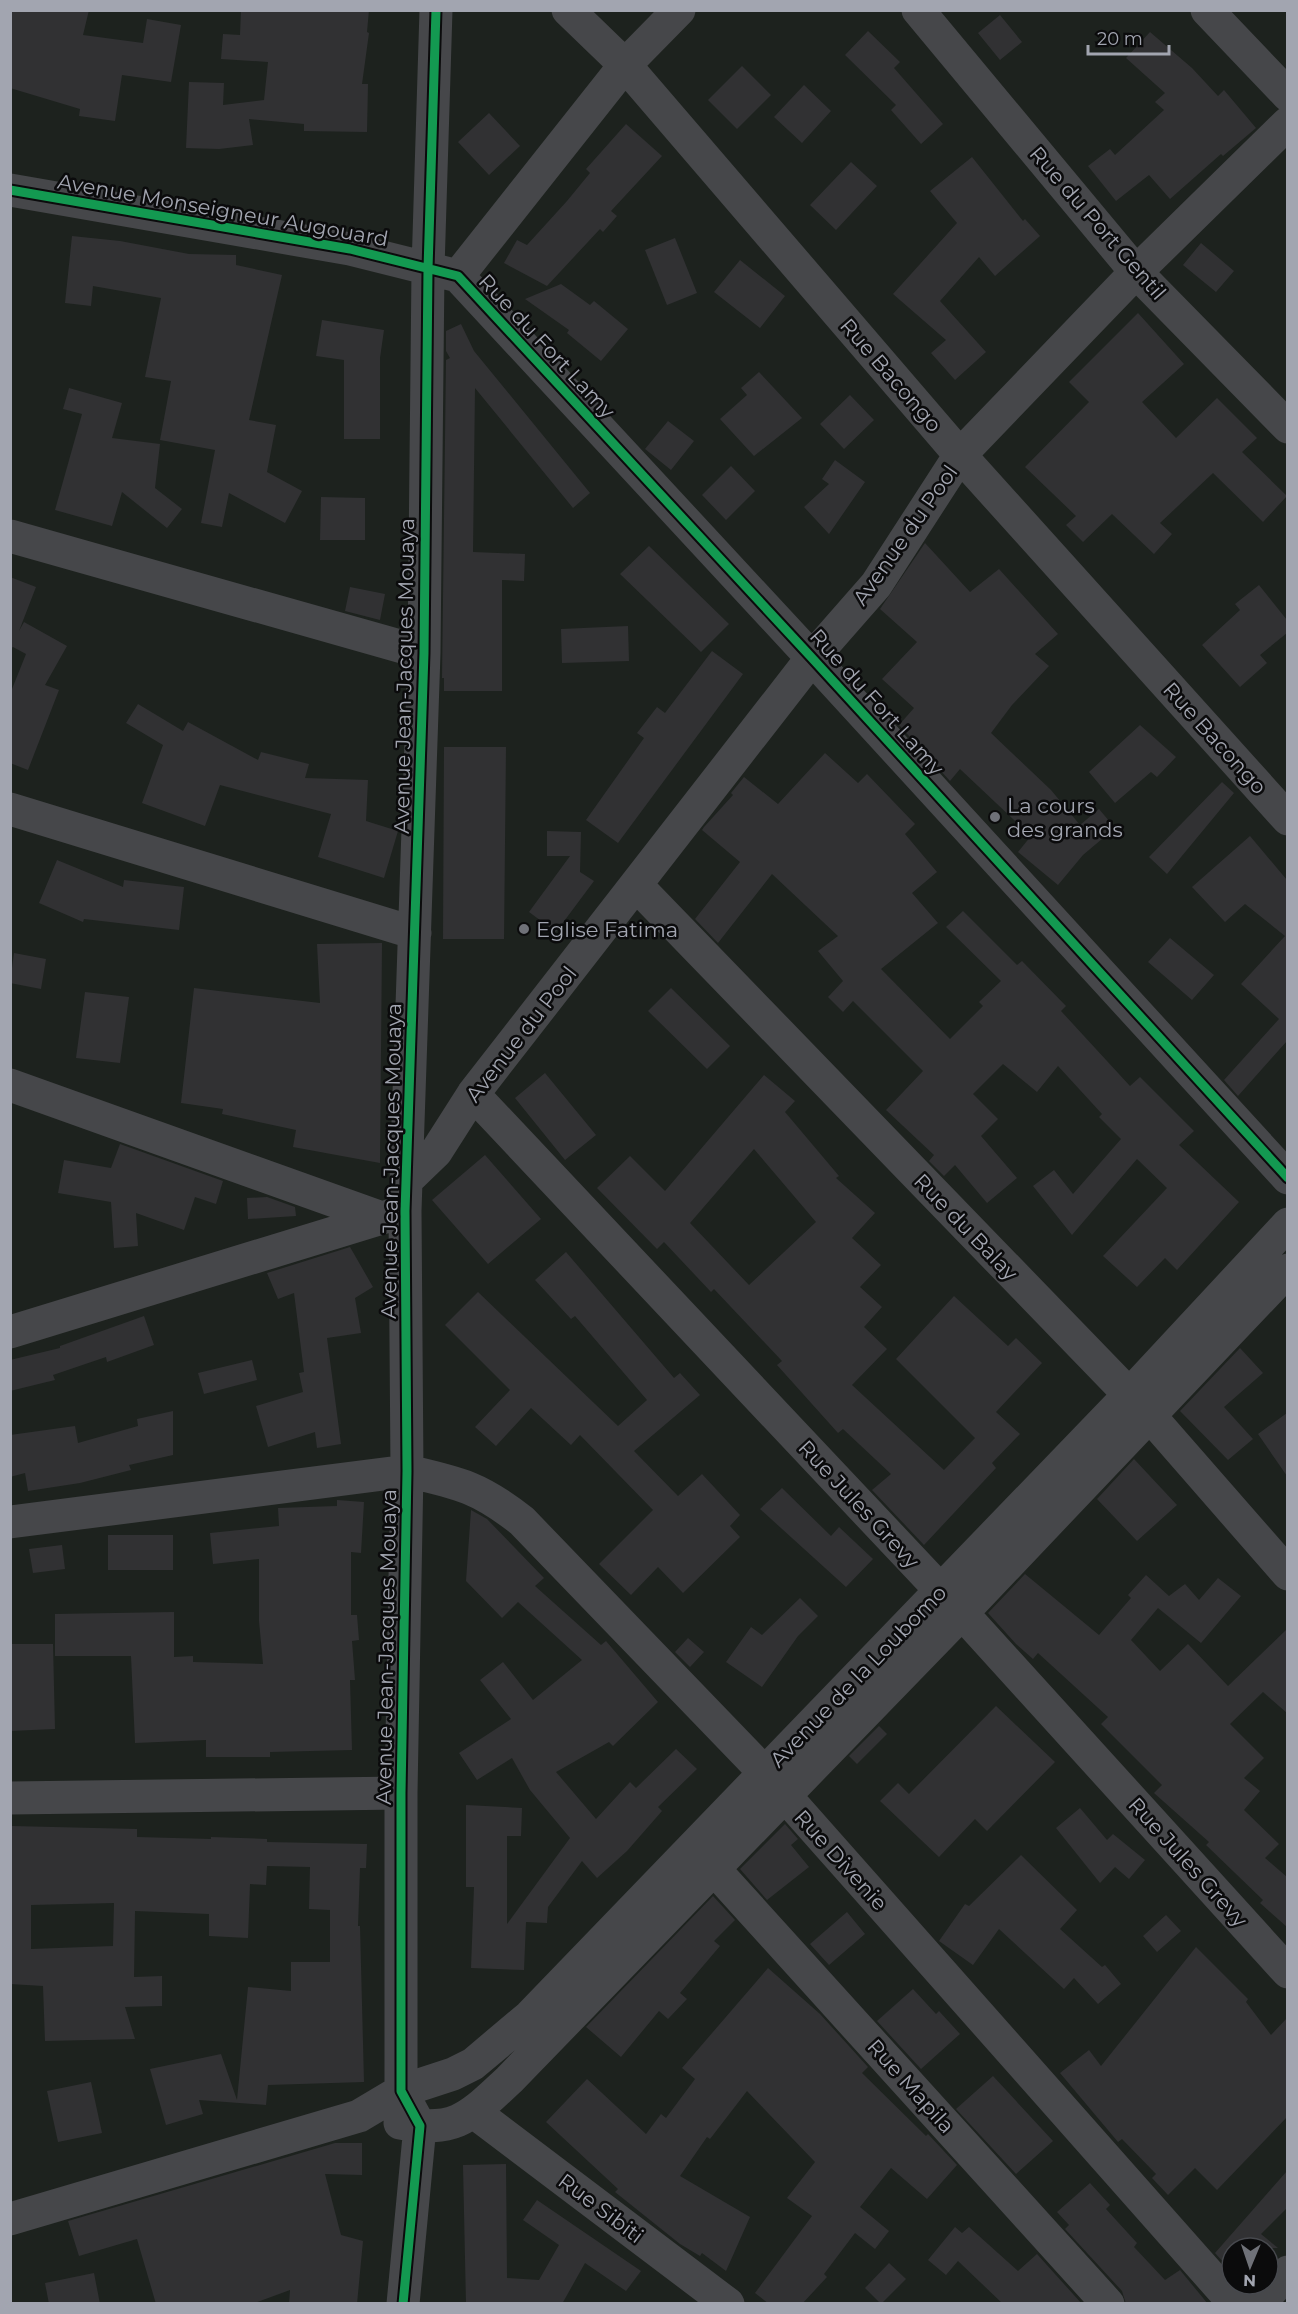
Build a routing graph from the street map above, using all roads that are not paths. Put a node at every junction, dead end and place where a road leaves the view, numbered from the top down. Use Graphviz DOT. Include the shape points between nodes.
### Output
graph roads {
  1 [pos="436,10"];
  2 [pos="568,10"];
  3 [pos="679,10"];
  4 [pos="918,10"];
  5 [pos="1207,10"];
  6 [pos="626,65"];
  7 [pos="1287,96"];
  8 [pos="1287,123"];
  9 [pos="10,189"];
  10 [pos="443,272"];
  11 [pos="1136,272"];
  12 [pos="1287,428"];
  13 [pos="960,455"];
  14 [pos="10,536"];
  15 [pos="423,653"];
  16 [pos="812,658"];
  17 [pos="10,809"];
  18 [pos="1287,819"];
  19 [pos="637,886"];
  20 [pos="415,933"];
  21 [pos="10,1085"];
  22 [pos="473,1094"];
  23 [pos="1287,1178"];
  24 [pos="398,1203"];
  25 [pos="1287,1224"];
  26 [pos="1287,1270"];
  27 [pos="10,1332"];
  28 [pos="1139,1406"];
  29 [pos="407,1470"];
  30 [pos="10,1522"];
  31 [pos="1287,1574"];
  32 [pos="951,1602"];
  33 [pos="764,1773"];
  34 [pos="401,1793"];
  35 [pos="785,1797"];
  36 [pos="10,1798"];
  37 [pos="714,1869"];
  38 [pos="1287,1972"];
  39 [pos="401,2091"];
  40 [pos="474,2112"];
  41 [pos="359,2116"];
  42 [pos="420,2126"];
  43 [pos="10,2219"];
  44 [pos="1287,2272"];
  45 [pos="403,2304"];
  46 [pos="728,2304"];
  47 [pos="1108,2304"];
  48 [pos="1235,2304"];
  49 [pos="1259,2304"];
  1 -- 10 [label="street, Avenue Jean-Jacques Mouaya"];
  2 -- 6 [label="street, Rue Bacongo"];
  3 -- 6 [label="street"];
  4 -- 11 [label="street, Rue du Port Gentil"];
  5 -- 7 [label="street"];
  6 -- 10 [label="street"];
  6 -- 13 [label="street, Rue Bacongo"];
  8 -- 11 [label="street, Avenue du Pool"];
  9 -- 10 [label="street, Avenue Monseigneur Augouard" via="350,249"];
  10 -- 15 [label="street, Avenue Jean-Jacques Mouaya"];
  10 -- 16 [label="street, Rue du Fort Lamy"];
  11 -- 12 [label="street, Rue du Port Gentil"];
  11 -- 13 [label="street, Avenue du Pool"];
  13 -- 16 [label="street, Avenue du Pool" via="876,585"];
  13 -- 18 [label="street, Rue Bacongo"];
  14 -- 15 [label="street"];
  15 -- 20 [label="street, Avenue Jean-Jacques Mouaya"];
  16 -- 19 [label="street, Avenue du Pool"];
  16 -- 23 [label="street, Rue du Fort Lamy"];
  17 -- 20 [label="street"];
  19 -- 22 [label="street, Avenue du Pool"];
  19 -- 28 [label="street, Rue du Balay"];
  20 -- 24 [label="street, Avenue Jean-Jacques Mouaya"];
  21 -- 24 [label="street"];
  22 -- 24 [label="street, Avenue du Pool"];
  22 -- 32 [label="street, Rue Jules Grevy"];
  24 -- 27 [label="street"];
  24 -- 29 [label="street, Avenue Jean-Jacques Mouaya"];
  25 -- 28 [label="street, Avenue de la Loubomo"];
  26 -- 28 [label="street, Avenue de la Loubomo"];
  28 -- 31 [label="street, Rue du Balay"];
  28 -- 32 [label="street, Avenue de la Loubomo"];
  29 -- 30 [label="street"];
  29 -- 33 [label="street, Rue Divenie" via="468,1486 494,1499 522,1521"];
  29 -- 34 [label="street, Avenue Jean-Jacques Mouaya"];
  32 -- 33 [label="street, Avenue de la Loubomo"];
  32 -- 35 [label="street, Avenue de la Loubomo"];
  32 -- 38 [label="street, Rue Jules Grevy"];
  33 -- 35 [label="street, Rue Divenie"];
  33 -- 39 [label="street, Avenue de la Loubomo" via="530,2016 473,2064"];
  34 -- 36 [label="street"];
  34 -- 39 [label="street, Avenue Jean-Jacques Mouaya"];
  35 -- 37 [label="street, Avenue de la Loubomo"];
  35 -- 48 [label="street, Rue Divenie"];
  37 -- 40 [label="street, Avenue de la Loubomo"];
  37 -- 47 [label="street, Rue Mapila"];
  39 -- 41 [label="street, Avenue de la Loubomo"];
  39 -- 42 [label="street"];
  40 -- 42 [label="street, Avenue de la Loubomo" via="445,2126"];
  40 -- 46 [label="street, Rue Sibiti"];
  41 -- 42 [label="street, Avenue de la Loubomo"];
  41 -- 43 [label="street"];
  42 -- 45 [label="street"];
  44 -- 49 [label="street"];
}
